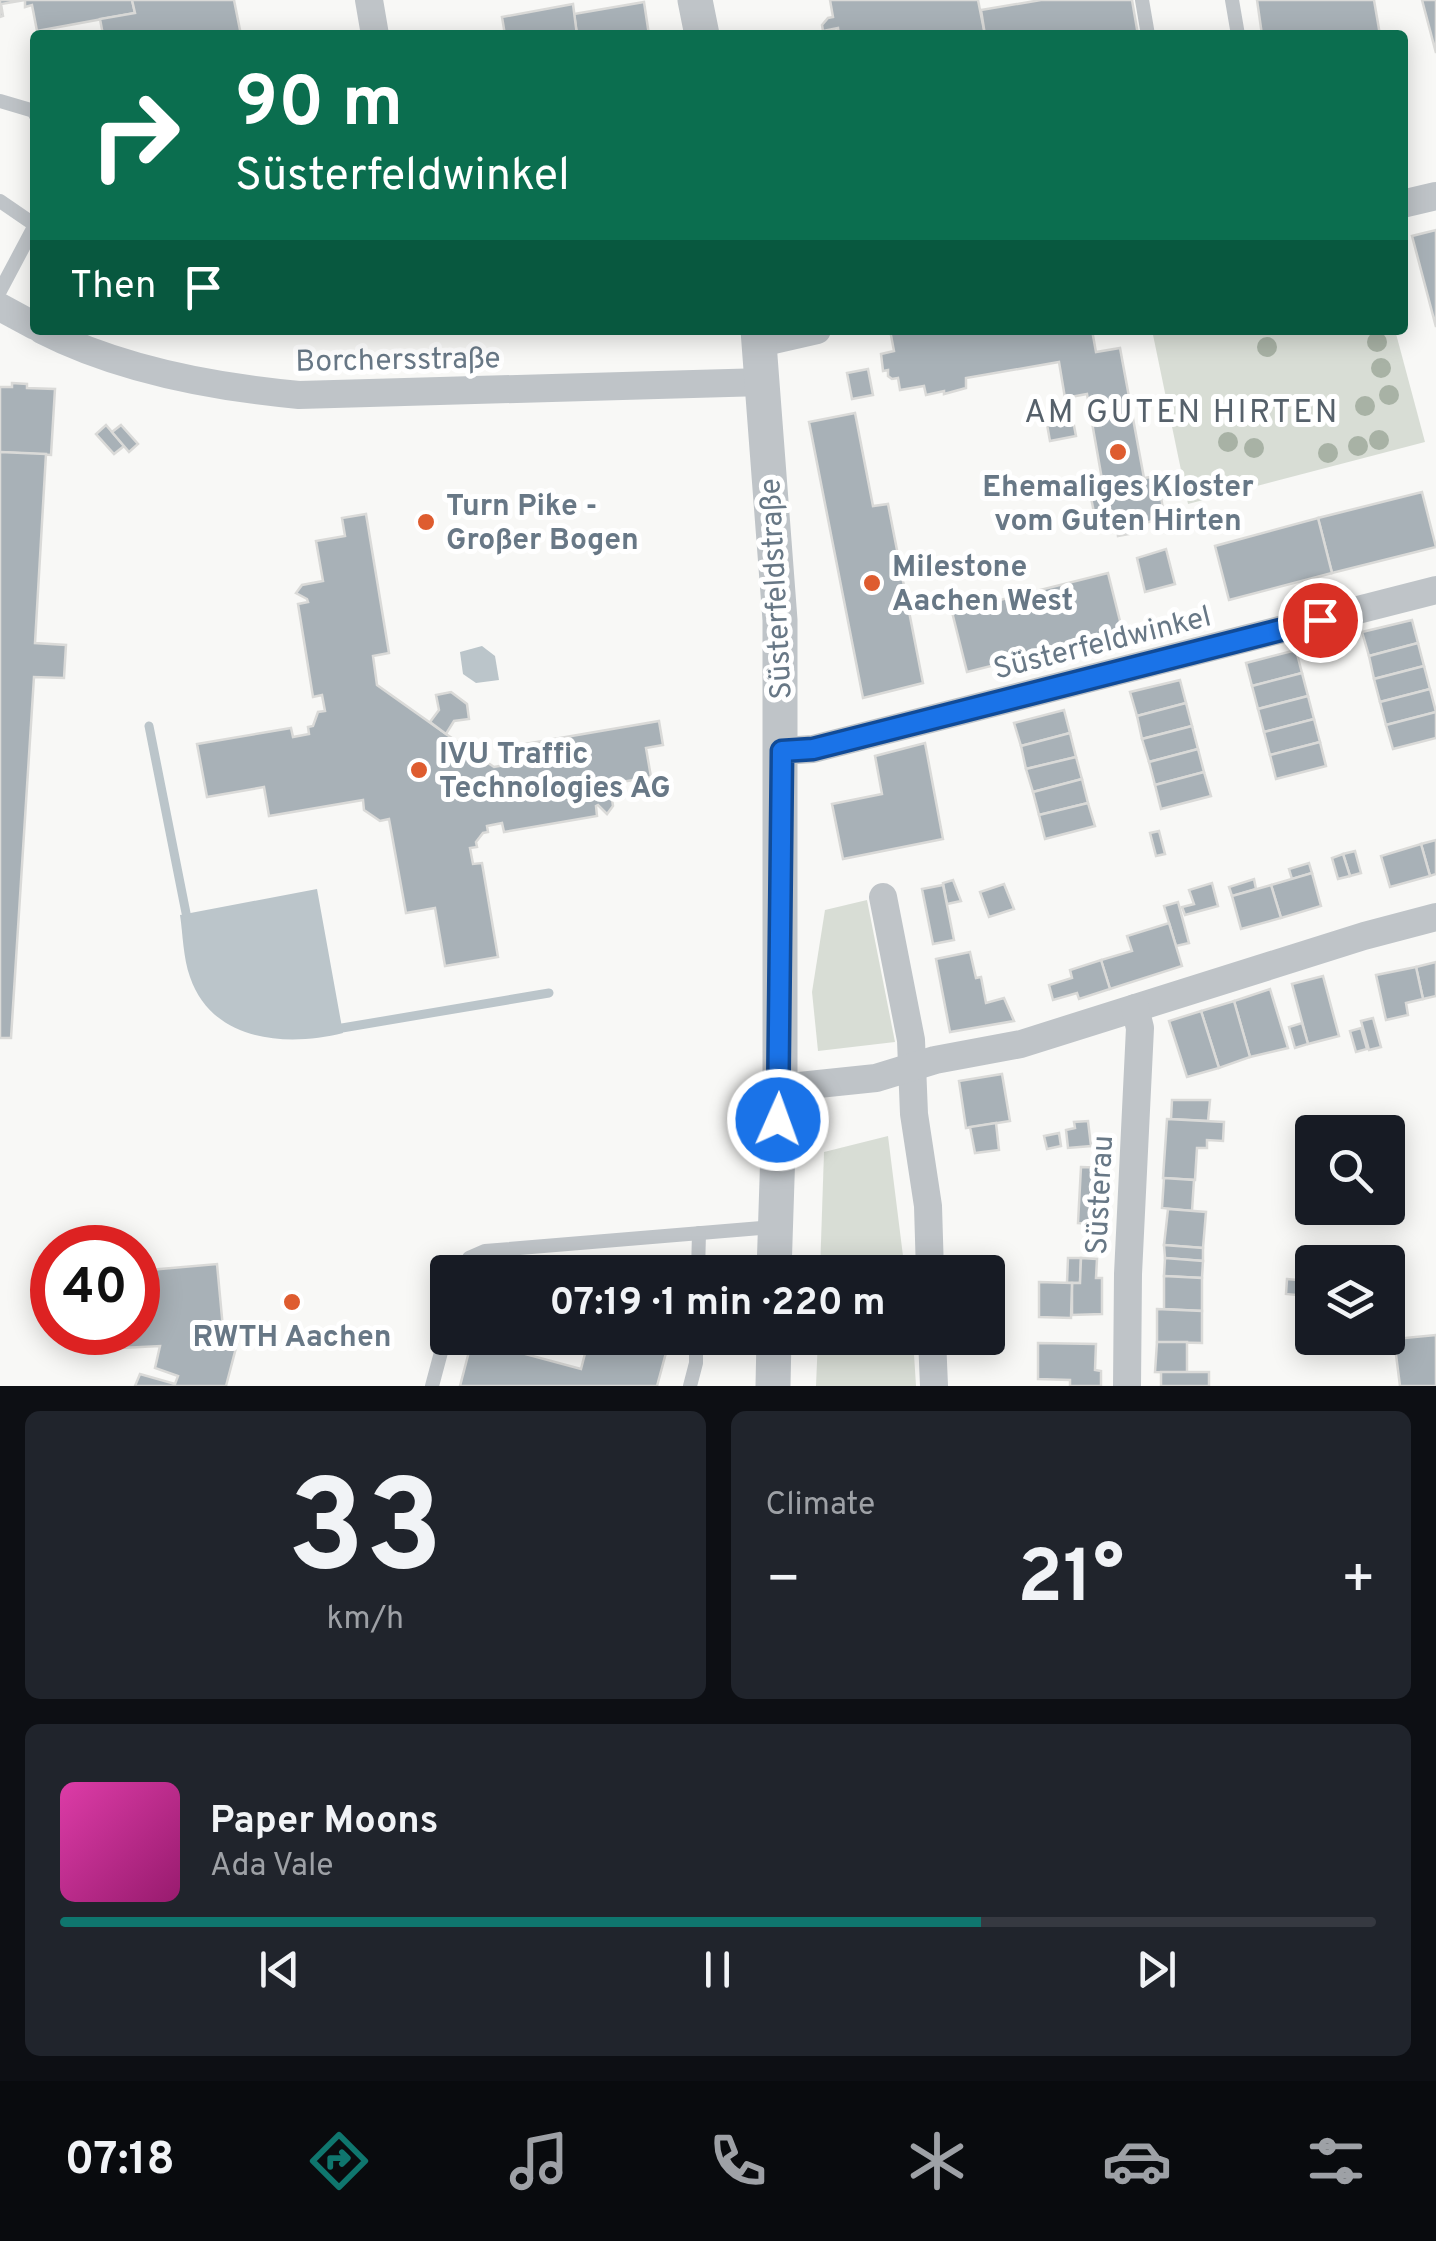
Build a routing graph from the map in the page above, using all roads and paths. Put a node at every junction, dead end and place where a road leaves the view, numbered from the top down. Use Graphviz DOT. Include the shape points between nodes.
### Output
graph roads {
  1 [pos="369,0"];
  2 [pos="695,0"];
  3 [pos="1142,0"];
  4 [pos="1232,0"];
  5 [pos="375,30"];
  6 [pos="701,30"];
  7 [pos="1147,30"];
  8 [pos="1237,30"];
  9 [pos="0,101"];
  10 [pos="30,110"];
  11 [pos="1436,196"];
  12 [pos="0,201"];
  13 [pos="1408,203"];
  14 [pos="30,222"];
  15 [pos="30,234"];
  16 [pos="0,291"];
  17 [pos="0,307"];
  18 [pos="30,323"];
  19 [pos="57,335"];
  20 [pos="759,336"];
  21 [pos="764,382"];
  22 [pos="1436,590"];
  23 [pos="782,751"];
  24 [pos="882,897"];
  25 [pos="1436,917"];
  26 [pos="1135,1008"];
  27 [pos="913,1067"];
  28 [pos="780,1088"];
  29 [pos="774,1226"];
  30 [pos="699,1234"];
  31 [pos="476,1255"];
  32 [pos="698,1255"];
  33 [pos="774,1255"];
  34 [pos="929,1255"];
  35 [pos="440,1355"];
  36 [pos="696,1355"];
  37 [pos="774,1355"];
  38 [pos="933,1355"];
  39 [pos="432,1386"];
  40 [pos="690,1386"];
  41 [pos="773,1386"];
  42 [pos="934,1386"];
  43 [pos="1126,1386"];
  1 -- 5 [label="street"];
  2 -- 6 [label="street"];
  3 -- 7 [label="lane"];
  4 -- 8 [label="lane"];
  9 -- 10 [label="lane"];
  11 -- 13 [label="street"];
  12 -- 14 [label="lane"];
  15 -- 16 [label="lane"];
  17 -- 18 [label="street"];
  19 -- 21 [label="street, Borchersstraße" via="161,371 299,396"];
  20 -- 21 [label="street, Süsterfeldstraße"];
  21 -- 23 [label="street, Süsterfeldstraße"];
  22 -- 23 [label="street, Süsterfeldwinkel" via="813,749"];
  23 -- 28 [label="street, Süsterfeldstraße"];
  24 -- 27 [label="street"];
  25 -- 26 [label="street"];
  26 -- 27 [label="street" via="1021,1044"];
  26 -- 43 [label="street, Süsterau" via="1140,1028"];
  27 -- 28 [label="street" via="876,1078"];
  27 -- 34 [label="street"];
  28 -- 29 [label="street, Süsterfeldstraße"];
  29 -- 30 [label="lane"];
  29 -- 33 [label="street, Süsterfeldstraße"];
  30 -- 31 [label="lane"];
  30 -- 32 [label="lane"];
  35 -- 39 [label="lane"];
  36 -- 40 [label="lane"];
  37 -- 41 [label="street"];
  38 -- 42 [label="street"];
}
